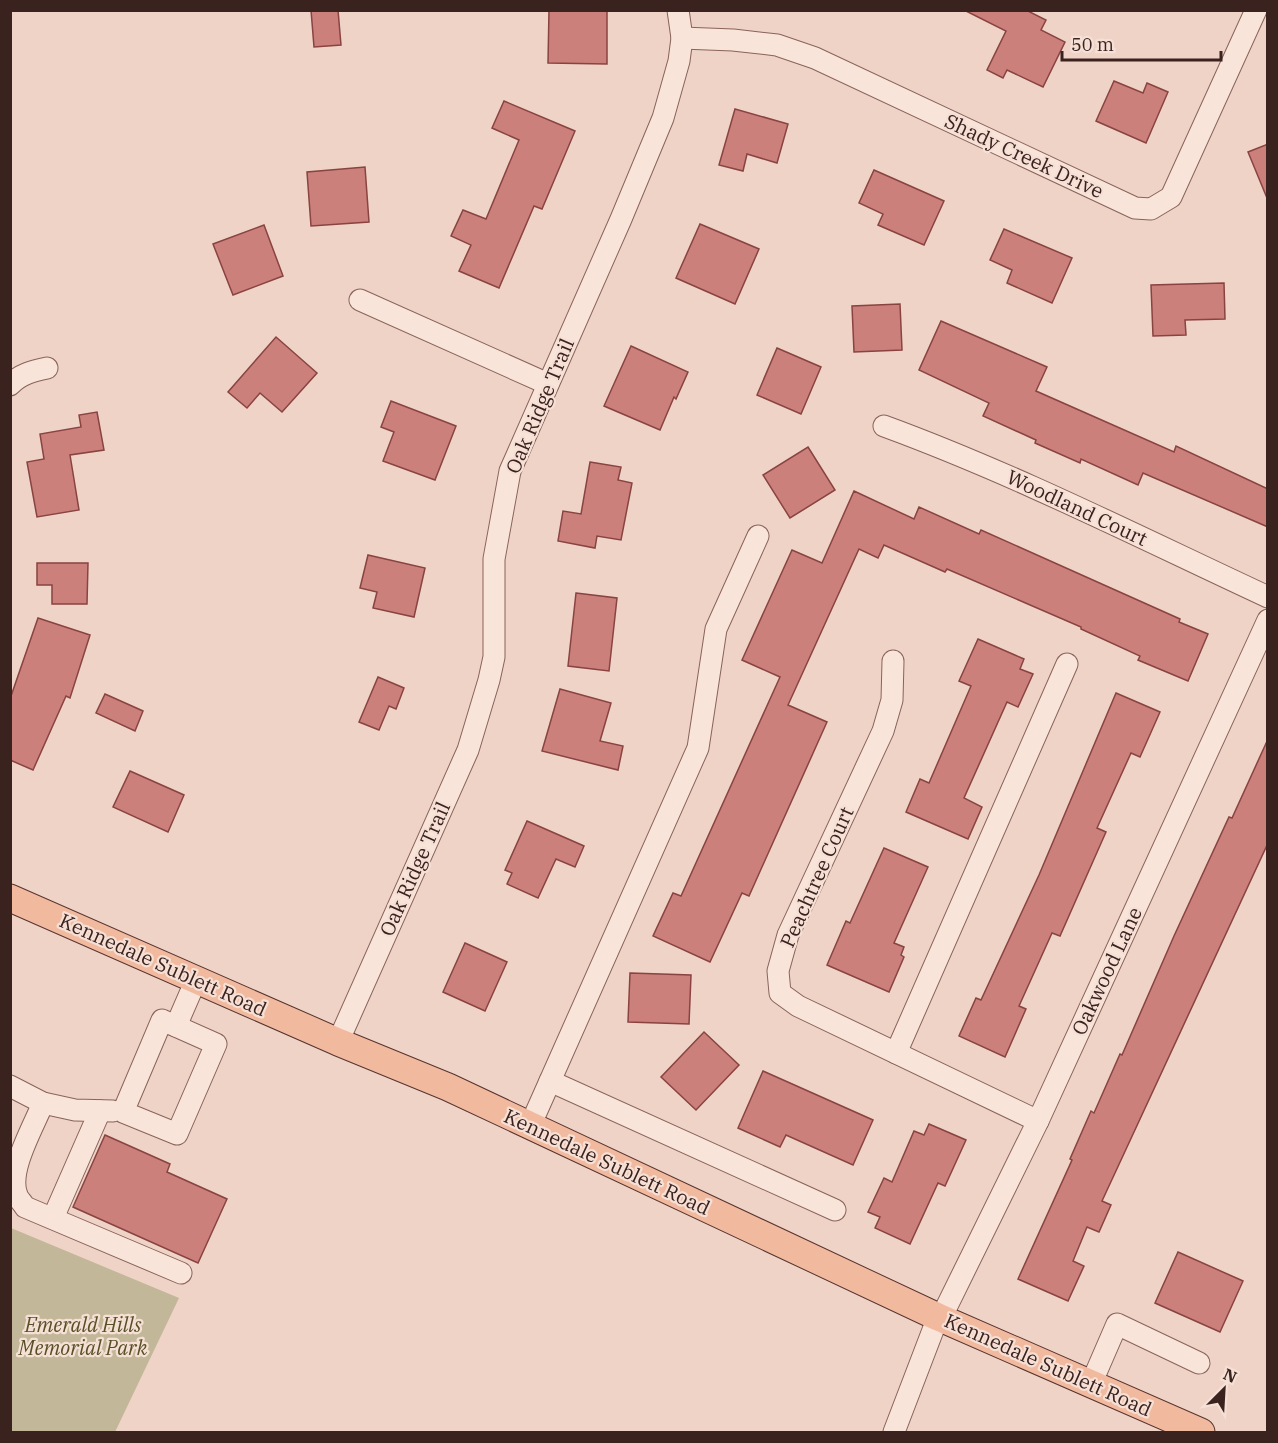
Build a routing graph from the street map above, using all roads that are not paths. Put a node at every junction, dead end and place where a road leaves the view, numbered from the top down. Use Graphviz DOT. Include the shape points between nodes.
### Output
graph roads {
  1 [pos="678,10"];
  2 [pos="1256,10"];
  3 [pos="682,38"];
  4 [pos="360,300"];
  5 [pos="47,368"];
  6 [pos="548,384"];
  7 [pos="10,385"];
  8 [pos="884,426"];
  9 [pos="758,536"];
  10 [pos="1268,597"];
  11 [pos="1268,620"];
  12 [pos="892,661"];
  13 [pos="1067,663"];
  14 [pos="10,898"];
  15 [pos="196,980"];
  16 [pos="176,1026"];
  17 [pos="338,1042"];
  18 [pos="896,1053"];
  19 [pos="550,1081"];
  20 [pos="10,1086"];
  21 [pos="43,1103"];
  22 [pos="100,1111"];
  23 [pos="123,1112"];
  24 [pos="1038,1121"];
  25 [pos="530,1126"];
  26 [pos="835,1210"];
  27 [pos="53,1218"];
  28 [pos="181,1274"];
  29 [pos="940,1318"];
  30 [pos="1199,1363"];
  31 [pos="1092,1384"];
  32 [pos="894,1432"];
  33 [pos="1201,1432"];
  1 -- 3 [label="street, Oak Ridge Trail"];
  2 -- 3 [label="street, Shady Creek Drive" via="1171,197 1151,209 1135,208 815,58 777,45"];
  3 -- 6 [label="street, Oak Ridge Trail" via="663,118"];
  4 -- 6 [label="street"];
  5 -- 7 [label="street" via="27,373"];
  6 -- 17 [label="street, Oak Ridge Trail" via="510,471 494,559 494,657 468,750"];
  8 -- 10 [label="street, Woodland Court" via="1000,473"];
  9 -- 19 [label="street" via="716,629 698,748"];
  11 -- 24 [label="street, Oakwood Lane"];
  12 -- 18 [label="street, Peachtree Court" via="892,700 883,732 788,935 778,971 780,993 798,1006"];
  13 -- 18 [label="street"];
  14 -- 15 [label="main road, Kennedale Sublett Road"];
  15 -- 16 [label="street"];
  15 -- 17 [label="main road, Kennedale Sublett Road"];
  16 -- 23 [label="street" via="162,1020"];
  16 -- 23 [label="street" via="216,1044 177,1134"];
  17 -- 25 [label="main road, Kennedale Sublett Road"];
  18 -- 24 [label="street, Peachtree Court"];
  19 -- 25 [label="street"];
  19 -- 26 [label="street"];
  20 -- 21 [label="street"];
  21 -- 22 [label="street"];
  21 -- 27 [label="street" via="14,1179 16,1195 25,1207"];
  22 -- 23 [label="street"];
  22 -- 27 [label="street"];
  24 -- 29 [label="street, Oakwood Lane"];
  25 -- 29 [label="main road, Kennedale Sublett Road"];
  27 -- 28 [label="street"];
  29 -- 31 [label="main road, Kennedale Sublett Road"];
  29 -- 32 [label="street, Oakwood Lane"];
  30 -- 31 [label="street" via="1117,1324"];
  31 -- 33 [label="main road, Kennedale Sublett Road"];
}
